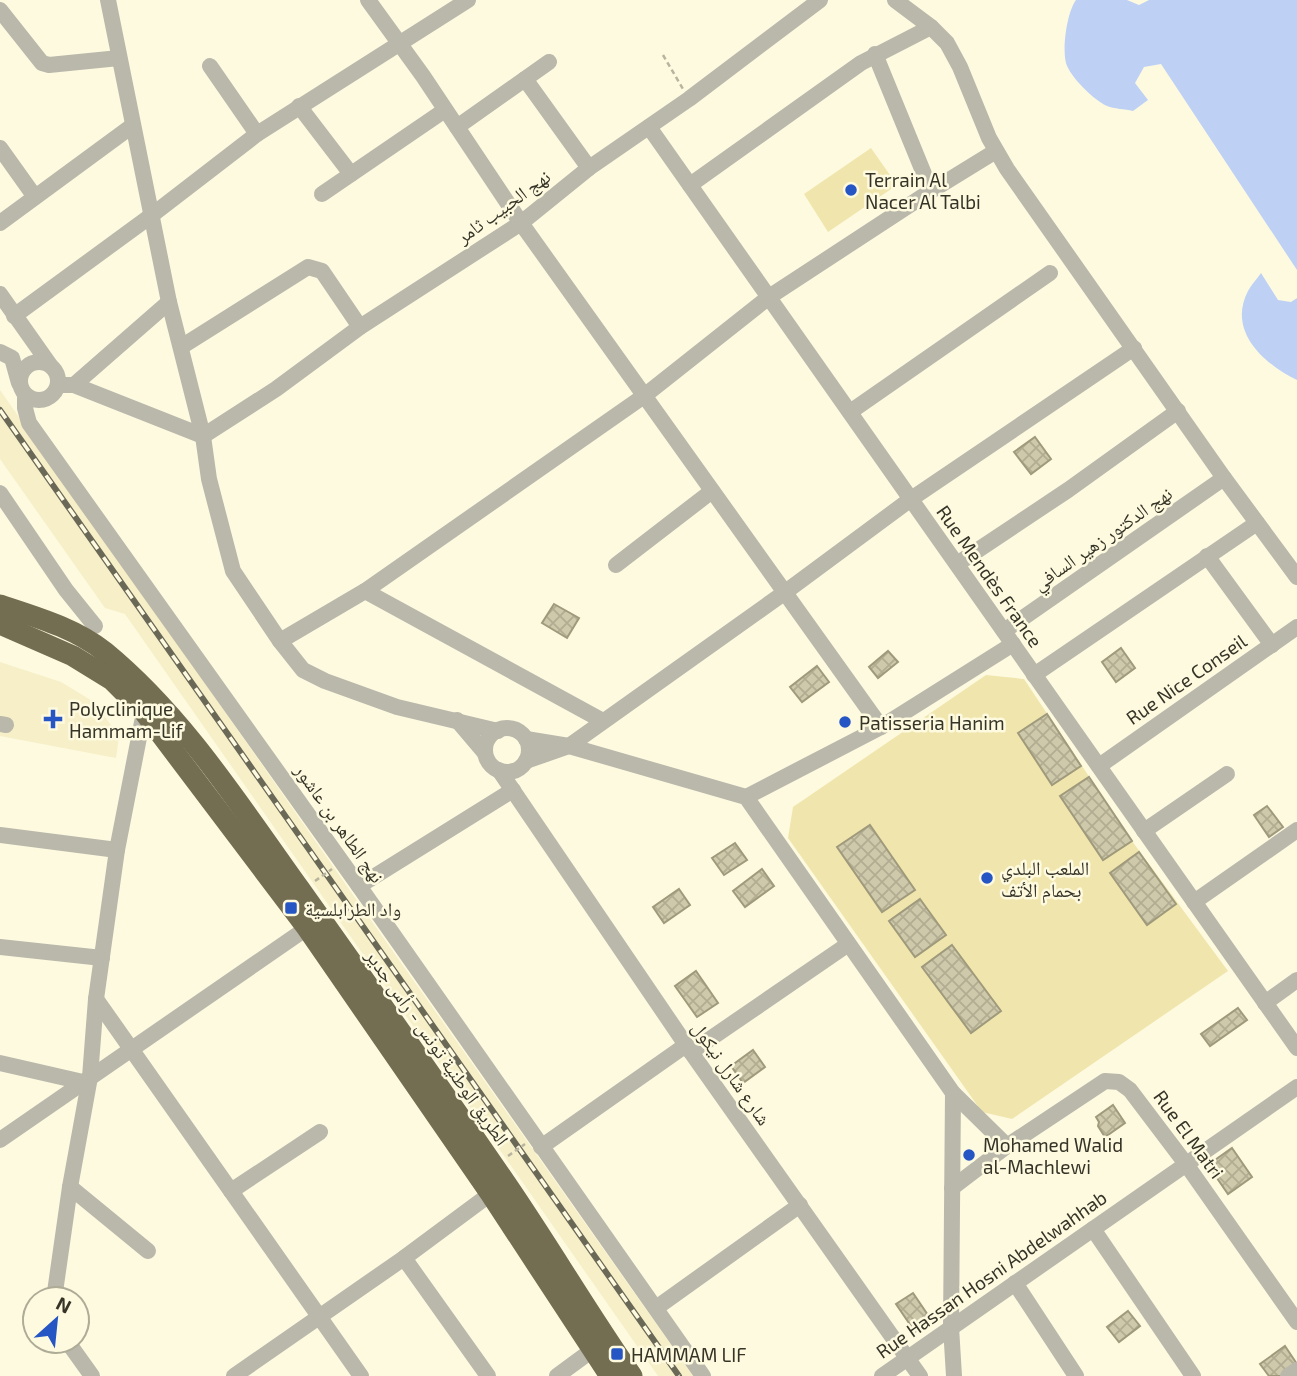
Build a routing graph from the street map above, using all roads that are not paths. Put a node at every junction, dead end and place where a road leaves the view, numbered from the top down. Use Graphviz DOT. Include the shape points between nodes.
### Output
graph roads {
  1 [pos="108,0"];
  2 [pos="368,0"];
  3 [pos="468,0"];
  4 [pos="820,0"];
  5 [pos="895,0"];
  6 [pos="0,10"];
  7 [pos="931,27"];
  8 [pos="399,46"];
  9 [pos="875,54"];
  10 [pos="119,58"];
  11 [pos="549,62"];
  12 [pos="210,65"];
  13 [pos="525,79"];
  14 [pos="299,106"];
  15 [pos="445,110"];
  16 [pos="132,126"];
  17 [pos="457,127"];
  18 [pos="649,127"];
  19 [pos="257,134"];
  20 [pos="0,148"];
  21 [pos="996,151"];
  22 [pos="589,168"];
  23 [pos="351,174"];
  24 [pos="690,185"];
  25 [pos="931,191"];
  26 [pos="322,194"];
  27 [pos="35,197"];
  28 [pos="152,215"];
  29 [pos="0,223"];
  30 [pos="521,223"];
  31 [pos="1049,273"];
  32 [pos="0,294"];
  33 [pos="769,298"];
  34 [pos="169,302"];
  35 [pos="14,316"];
  36 [pos="360,327"];
  37 [pos="181,347"];
  38 [pos="1134,348"];
  39 [pos="0,352"];
  40 [pos="50,365"];
  41 [pos="66,385"];
  42 [pos="24,391"];
  43 [pos="644,396"];
  44 [pos="1178,411"];
  45 [pos="850,412"];
  46 [pos="203,436"];
  47 [pos="1224,478"];
  48 [pos="712,491"];
  49 [pos="0,494"];
  50 [pos="911,499"];
  51 [pos="1257,523"];
  52 [pos="1207,556"];
  53 [pos="957,564"];
  54 [pos="616,565"];
  55 [pos="1297,577"];
  56 [pos="365,591"];
  57 [pos="784,593"];
  58 [pos="1,620"];
  59 [pos="95,626"];
  60 [pos="1297,627"];
  61 [pos="1008,637"];
  62 [pos="280,641"];
  63 [pos="1272,645"];
  64 [pos="1034,675"];
  65 [pos="144,712"];
  66 [pos="457,720"];
  67 [pos="603,721"];
  68 [pos="881,727"];
  69 [pos="498,731"];
  70 [pos="526,739"];
  71 [pos="569,746"];
  72 [pos="485,753"];
  73 [pos="523,764"];
  74 [pos="1098,766"];
  75 [pos="499,770"];
  76 [pos="1227,774"];
  77 [pos="513,790"];
  78 [pos="746,797"];
  79 [pos="1297,830"];
  80 [pos="1144,831"];
  81 [pos="0,835"];
  82 [pos="117,850"];
  83 [pos="359,886"];
  84 [pos="1194,902"];
  85 [pos="307,928"];
  86 [pos="847,945"];
  87 [pos="0,947"];
  88 [pos="102,958"];
  89 [pos="1297,980"];
  90 [pos="96,999"];
  91 [pos="1265,1003"];
  92 [pos="131,1048"];
  93 [pos="689,1048"];
  94 [pos="1297,1048"];
  95 [pos="0,1063"];
  96 [pos="87,1079"];
  97 [pos="1297,1087"];
  98 [pos="953,1093"];
  99 [pos="320,1132"];
  100 [pos="0,1140"];
  101 [pos="533,1146"];
  102 [pos="1007,1146"];
  103 [pos="1186,1164"];
  104 [pos="70,1187"];
  105 [pos="498,1188"];
  106 [pos="952,1188"];
  107 [pos="231,1191"];
  108 [pos="800,1205"];
  109 [pos="1093,1229"];
  110 [pos="148,1251"];
  111 [pos="404,1258"];
  112 [pos="1015,1283"];
  113 [pos="56,1285"];
  114 [pos="656,1308"];
  115 [pos="320,1317"];
  116 [pos="1297,1322"];
  117 [pos="951,1327"];
  118 [pos="591,1351"];
  119 [pos="77,1355"];
  120 [pos="908,1358"];
  121 [pos="1297,1370"];
  122 [pos="92,1376"];
  123 [pos="234,1376"];
  124 [pos="360,1376"];
  125 [pos="488,1376"];
  126 [pos="557,1376"];
  127 [pos="610,1376"];
  128 [pos="632,1376"];
  129 [pos="704,1376"];
  130 [pos="882,1376"];
  131 [pos="920,1376"];
  132 [pos="954,1376"];
  133 [pos="1076,1376"];
  134 [pos="1193,1376"];
  135 [pos="1288,1376"];
  1 -- 10 [label="street"];
  2 -- 8 [label="street"];
  3 -- 8 [label="street"];
  4 -- 18 [label="street, نهج الحبيب ثامر"];
  5 -- 7 [label="street"];
  6 -- 10 [label="street" via="42,63"];
  7 -- 9 [label="street"];
  7 -- 21 [label="street" via="947,43 960,67"];
  8 -- 14 [label="street"];
  8 -- 15 [label="street"];
  9 -- 24 [label="street"];
  9 -- 25 [label="street"];
  10 -- 16 [label="street"];
  11 -- 13 [label="street"];
  12 -- 19 [label="street"];
  13 -- 17 [label="street"];
  13 -- 22 [label="street"];
  14 -- 19 [label="street"];
  14 -- 23 [label="street"];
  15 -- 17 [label="street"];
  15 -- 23 [label="street"];
  16 -- 27 [label="street"];
  16 -- 28 [label="street"];
  17 -- 30 [label="street"];
  18 -- 22 [label="street, نهج الحبيب ثامر"];
  18 -- 24 [label="street, Rue Mendès France"];
  19 -- 28 [label="street"];
  20 -- 27 [label="street"];
  21 -- 25 [label="street"];
  21 -- 38 [label="street"];
  22 -- 30 [label="street, نهج الحبيب ثامر"];
  23 -- 26 [label="street"];
  24 -- 33 [label="street, Rue Mendès France"];
  25 -- 33 [label="street"];
  27 -- 29 [label="street"];
  28 -- 34 [label="street"];
  28 -- 35 [label="street"];
  30 -- 36 [label="street, نهج الحبيب ثامر"];
  30 -- 43 [label="street"];
  31 -- 45 [label="street"];
  32 -- 35 [label="street"];
  33 -- 43 [label="street"];
  33 -- 45 [label="street, Rue Mendès France"];
  34 -- 37 [label="street"];
  34 -- 41 [label="street"];
  35 -- 40 [label="street"];
  36 -- 37 [label="street" via="322,271 308,267"];
  36 -- 46 [label="street, نهج الحبيب ثامر" via="238,416"];
  37 -- 46 [label="street"];
  38 -- 44 [label="street"];
  38 -- 50 [label="street"];
  39 -- 42 [label="street, نهج الطاهر بن عاشور" via="12,358"];
  40 -- 41 [label="street"];
  40 -- 42 [label="street" via="28,365 23,370"];
  41 -- 42 [label="street" via="51,397 36,400"];
  41 -- 46 [label="street"];
  42 -- 83 [label="street, نهج الطاهر بن عاشور" via="29,423"];
  43 -- 48 [label="street"];
  43 -- 56 [label="street"];
  44 -- 47 [label="street"];
  44 -- 53 [label="street"];
  45 -- 50 [label="street, Rue Mendès France"];
  46 -- 62 [label="street" via="233,571"];
  47 -- 51 [label="street"];
  47 -- 61 [label="street, نهج الدكتور زهير السافي"];
  48 -- 54 [label="street"];
  48 -- 57 [label="street"];
  49 -- 59 [label="street"];
  50 -- 53 [label="street, Rue Mendès France"];
  50 -- 57 [label="street"];
  51 -- 52 [label="street"];
  51 -- 55 [label="street"];
  52 -- 63 [label="street"];
  52 -- 64 [label="street"];
  53 -- 61 [label="street, Rue Mendès France"];
  56 -- 62 [label="street"];
  56 -- 67 [label="street"];
  57 -- 67 [label="street"];
  57 -- 68 [label="street"];
  58 -- 65 [label="highway, الطريق الوطنية تونس - رأس جدير" via="112,680"];
  58 -- 105 [label="highway, الطريق الوطنية تونس - رأس جدير" via="64,627 103,651 156,700 220,779"];
  60 -- 63 [label="street, Rue Nice Conseil"];
  61 -- 64 [label="street, Rue Mendès France"];
  61 -- 68 [label="street, نهج الدكتور زهير السافي"];
  62 -- 66 [label="street" via="303,670 325,681 397,707"];
  63 -- 74 [label="street, Rue Nice Conseil"];
  64 -- 74 [label="street, Rue Mendès France"];
  65 -- 82 [label="street"];
  65 -- 85 [label="highway, الطريق الوطنية تونس - رأس جدير"];
  66 -- 69 [label="street"];
  66 -- 72 [label="street"];
  67 -- 71 [label="street"];
  68 -- 78 [label="street, نهج الدكتور زهير السافي"];
  69 -- 70 [label="street" via="511,729"];
  69 -- 72 [label="street" via="488,740"];
  70 -- 71 [label="street"];
  70 -- 73 [label="street" via="529,752"];
  71 -- 73 [label="street"];
  71 -- 78 [label="street"];
  72 -- 75 [label="street"];
  73 -- 75 [label="street" via="512,771"];
  73 -- 77 [label="street"];
  74 -- 80 [label="street, Rue Mendès France"];
  75 -- 77 [label="street, شارع شارل نيكول"];
  76 -- 80 [label="street"];
  77 -- 83 [label="street"];
  77 -- 93 [label="street, شارع شارل نيكول"];
  78 -- 86 [label="street"];
  79 -- 84 [label="street"];
  80 -- 84 [label="street, Rue Mendès France"];
  81 -- 82 [label="street"];
  82 -- 88 [label="street"];
  83 -- 101 [label="street, نهج الطاهر بن عاشور"];
  84 -- 91 [label="street, Rue Mendès France"];
  85 -- 92 [label="street"];
  85 -- 105 [label="highway, الطريق الوطنية تونس - رأس جدير"];
  86 -- 93 [label="street"];
  86 -- 98 [label="street"];
  87 -- 88 [label="street"];
  88 -- 90 [label="street"];
  89 -- 91 [label="street"];
  90 -- 92 [label="street"];
  90 -- 96 [label="street"];
  91 -- 94 [label="street, Rue Mendès France"];
  92 -- 96 [label="street"];
  92 -- 107 [label="street"];
  93 -- 101 [label="street"];
  93 -- 108 [label="street, شارع شارل نيكول"];
  95 -- 96 [label="street"];
  96 -- 100 [label="street"];
  96 -- 104 [label="street"];
  97 -- 103 [label="street, Rue Hassan Hosni Abdelwahhab"];
  98 -- 102 [label="street"];
  98 -- 106 [label="street"];
  99 -- 107 [label="street"];
  101 -- 114 [label="street, نهج الطاهر بن عاشور"];
  102 -- 103 [label="street, Rue El Matri" via="1105,1081 1119,1082"];
  102 -- 106 [label="street, Rue El Matri"];
  103 -- 109 [label="street, Rue Hassan Hosni Abdelwahhab"];
  103 -- 116 [label="street, Rue El Matri"];
  104 -- 110 [label="street"];
  104 -- 113 [label="street"];
  105 -- 111 [label="street"];
  105 -- 118 [label="highway, الطريق الوطنية تونس - رأس جدير"];
  105 -- 128 [label="highway, الطريق الوطنية تونس - رأس جدير"];
  106 -- 117 [label="street"];
  107 -- 115 [label="street"];
  108 -- 114 [label="street"];
  108 -- 120 [label="street, شارع شارل نيكول"];
  109 -- 112 [label="street, Rue Hassan Hosni Abdelwahhab"];
  109 -- 134 [label="street"];
  111 -- 115 [label="street"];
  111 -- 125 [label="street"];
  112 -- 117 [label="street, Rue Hassan Hosni Abdelwahhab"];
  112 -- 133 [label="street"];
  114 -- 129 [label="street, نهج الطاهر بن عاشور"];
  115 -- 123 [label="street"];
  115 -- 124 [label="street"];
  117 -- 120 [label="street, Rue Hassan Hosni Abdelwahhab"];
  117 -- 132 [label="street"];
  118 -- 126 [label="street"];
  118 -- 127 [label="highway, الطريق الوطنية تونس - رأس جدير"];
  119 -- 122 [label="street"];
  120 -- 130 [label="street, Rue Hassan Hosni Abdelwahhab"];
  120 -- 131 [label="street, شارع شارل نيكول"];
  121 -- 135 [label="street"];
}
